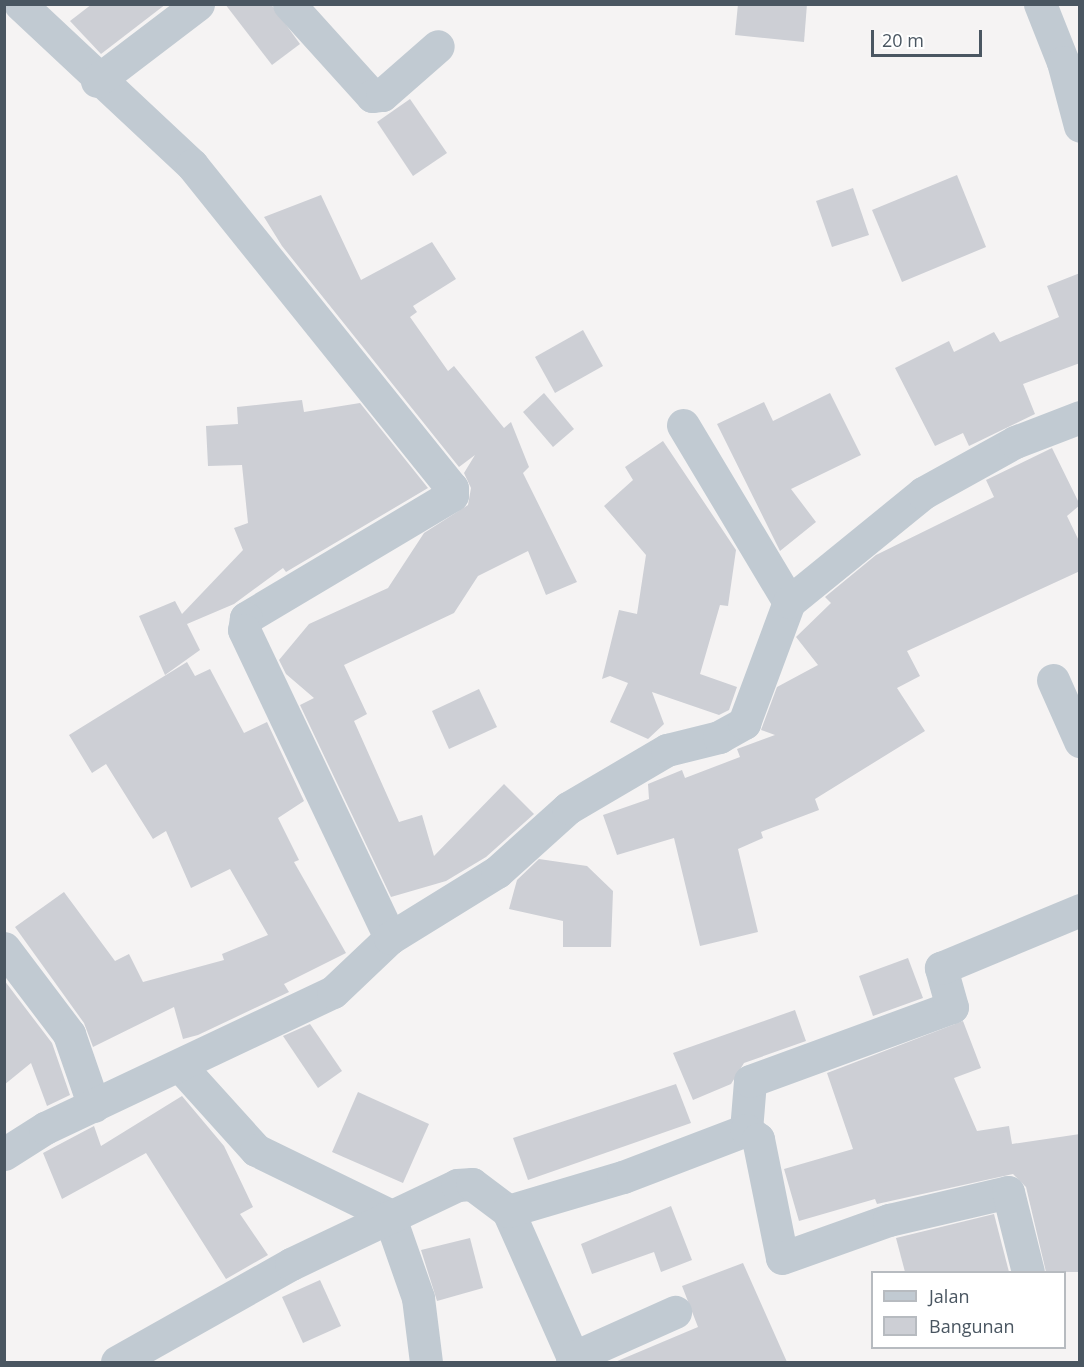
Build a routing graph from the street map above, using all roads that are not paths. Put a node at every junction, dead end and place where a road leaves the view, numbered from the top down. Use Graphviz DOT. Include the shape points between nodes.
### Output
graph roads {
  1 [pos="20,4"];
  2 [pos="198,4"];
  3 [pos="289,4"];
  4 [pos="1049,7"];
  5 [pos="438,46"];
  6 [pos="97,81"];
  7 [pos="1080,126"];
  8 [pos="1080,417"];
  9 [pos="683,425"];
  10 [pos="789,602"];
  11 [pos="1053,680"];
  12 [pos="1080,741"];
  13 [pos="1080,910"];
  14 [pos="390,939"];
  15 [pos="4,948"];
  16 [pos="181,1067"];
  17 [pos="94,1106"];
  18 [pos="746,1130"];
  19 [pos="4,1154"];
  20 [pos="508,1211"];
  21 [pos="389,1215"];
  22 [pos="1028,1271"];
  23 [pos="675,1312"];
  24 [pos="574,1360"];
  25 [pos="117,1362"];
  26 [pos="426,1362"];
  1 -- 6 [label="street"];
  2 -- 6 [label="street"];
  3 -- 5 [label="street" via="372,96 382,95"];
  4 -- 7 [label="street"];
  6 -- 14 [label="street" via="192,165 452,488 452,495 246,618 244,630"];
  8 -- 10 [label="street" via="1015,442 923,493"];
  9 -- 10 [label="street"];
  10 -- 14 [label="street" via="744,723 719,737 667,750 568,808 497,872"];
  11 -- 12 [label="street"];
  13 -- 18 [label="street" via="941,968 952,1007 750,1081"];
  14 -- 16 [label="street" via="333,992"];
  15 -- 17 [label="street" via="58,1016"];
  16 -- 17 [label="street"];
  16 -- 21 [label="street" via="256,1150"];
  17 -- 19 [label="street"];
  18 -- 20 [label="street" via="623,1177"];
  18 -- 22 [label="street" via="758,1139 782,1258 889,1220 1008,1192"];
  20 -- 21 [label="street" via="464,1184"];
  20 -- 24 [label="street"];
  21 -- 25 [label="street" via="291,1263"];
  21 -- 26 [label="street" via="418,1298"];
  23 -- 24 [label="street"];
}
